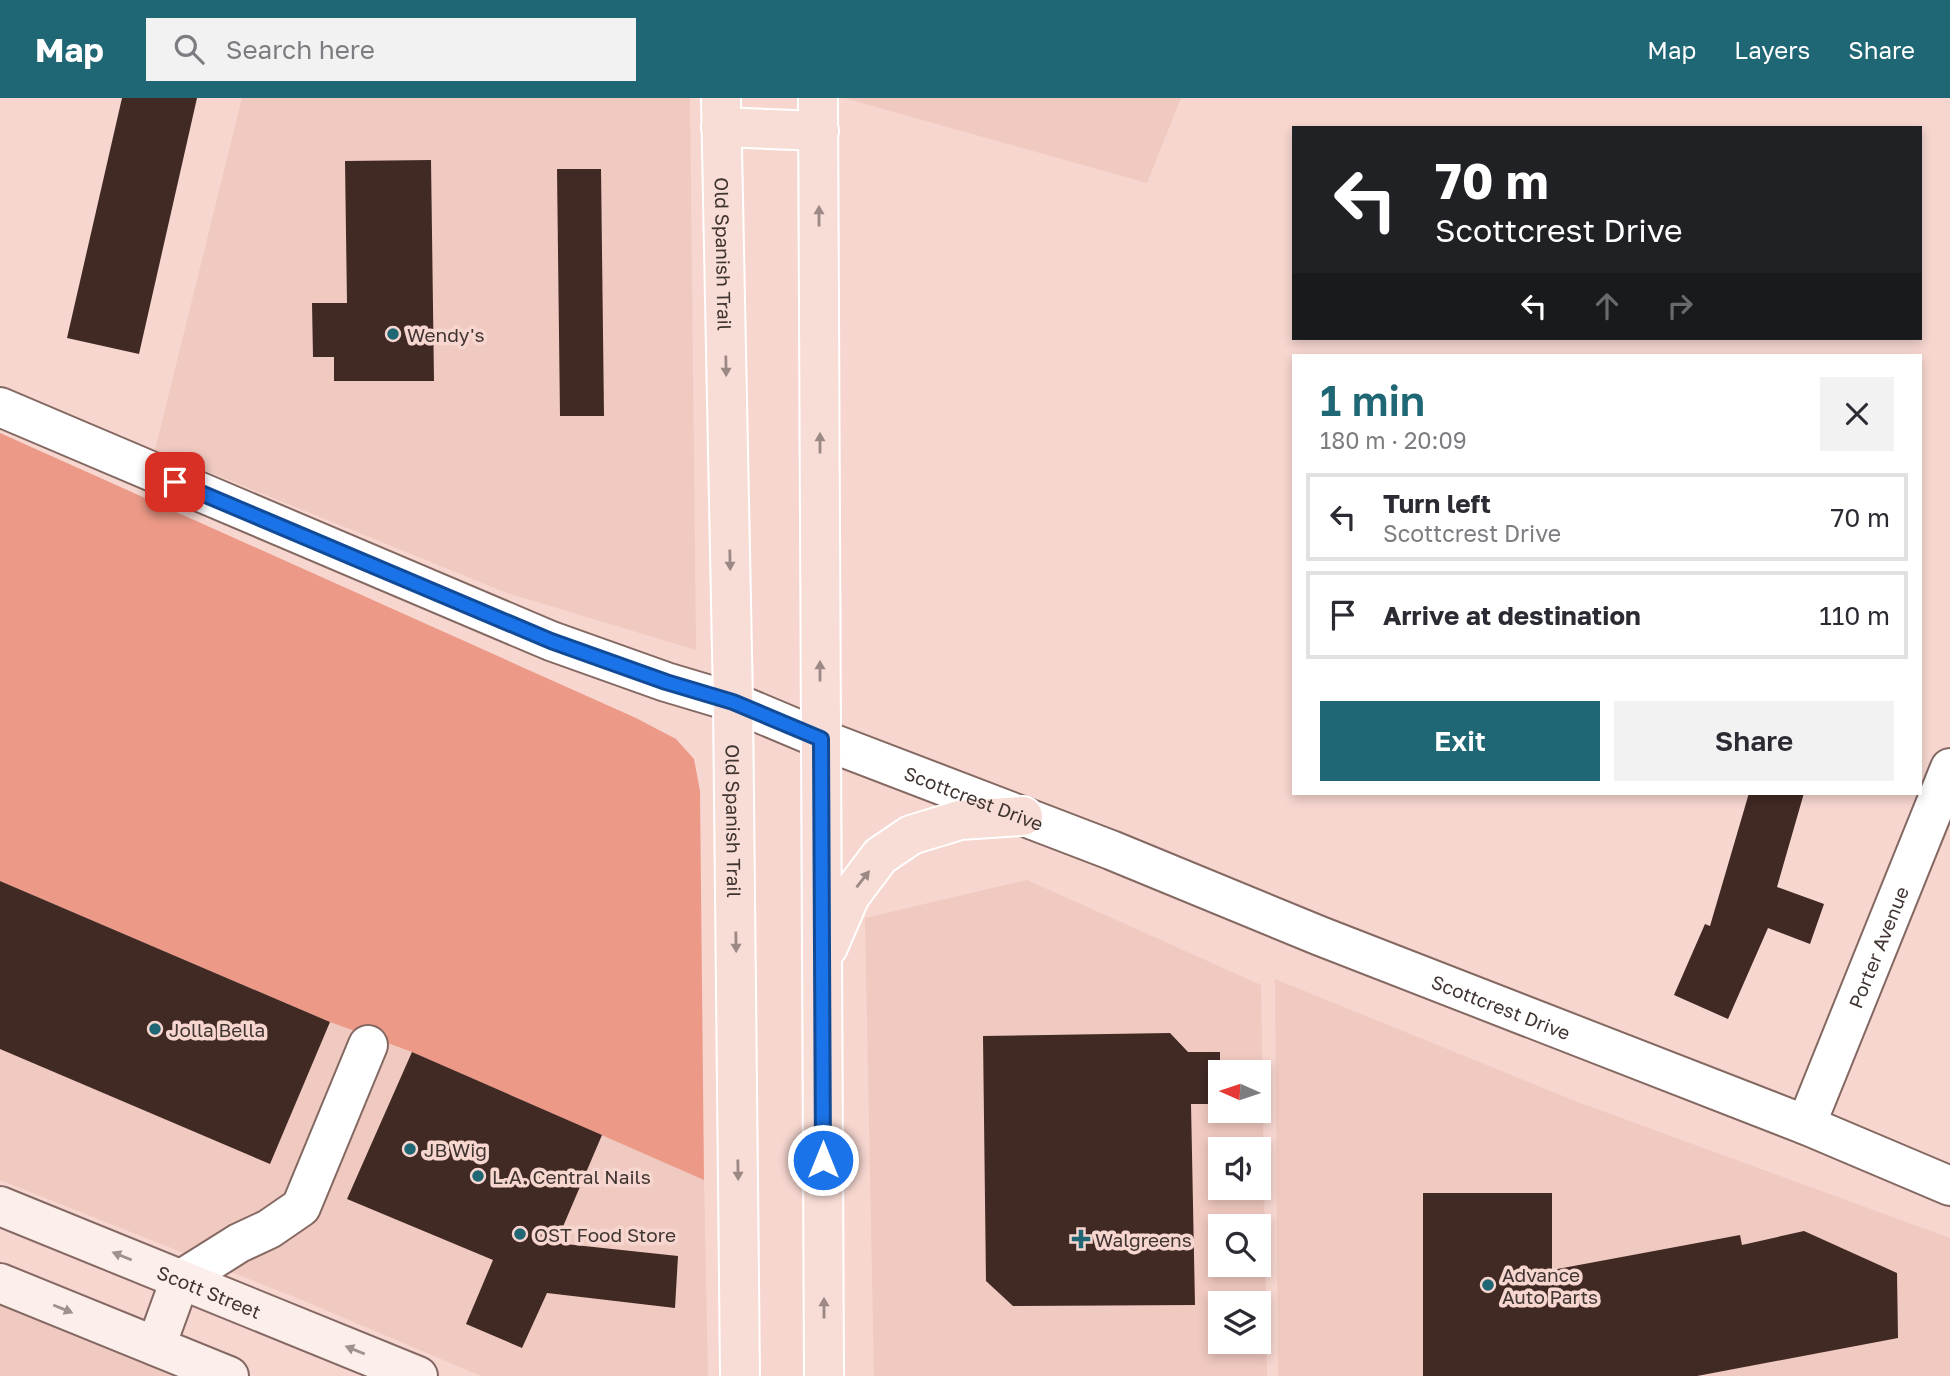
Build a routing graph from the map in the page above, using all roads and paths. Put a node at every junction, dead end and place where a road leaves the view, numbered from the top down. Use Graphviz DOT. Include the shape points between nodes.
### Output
graph roads {
  1 [pos="721,112"];
  2 [pos="818,115"];
  3 [pos="0,407"];
  4 [pos="733,702"];
  5 [pos="821,739"];
  6 [pos="1950,768"];
  7 [pos="1023,816"];
  8 [pos="822,962"];
  9 [pos="368,1045"];
  10 [pos="1805,1125"];
  11 [pos="1950,1186"];
  12 [pos="0,1206"];
  13 [pos="180,1280"];
  14 [pos="0,1283"];
  15 [pos="156,1346"];
  16 [pos="229,1376"];
  17 [pos="418,1376"];
  18 [pos="740,1376"];
  19 [pos="824,1376"];
  1 -- 2 [label="main road"];
  1 -- 4 [label="main road, Old Spanish Trail, one-way"];
  5 -- 2 [label="main road, one-way"];
  3 -- 4 [label="street, Scottcrest Drive" via="551,641"];
  4 -- 5 [label="street, Scottcrest Drive"];
  4 -- 18 [label="main road, Old Spanish Trail, one-way"];
  5 -- 7 [label="street, Scottcrest Drive"];
  5 -- 8 [label="main road"];
  6 -- 10 [label="street, Porter Avenue"];
  8 -- 7 [label="main road, one-way" via="850,896 880,856 911,835 960,820"];
  7 -- 10 [label="street, Scottcrest Drive"];
  19 -- 8 [label="main road, one-way"];
  9 -- 13 [label="street" via="301,1206"];
  10 -- 11 [label="street, Scottcrest Drive"];
  13 -- 12 [label="main road, Scott Street, one-way"];
  13 -- 15 [label="main road"];
  17 -- 13 [label="main road, Scott Street, one-way"];
  14 -- 15 [label="main road, one-way"];
  15 -- 16 [label="main road"];
}
